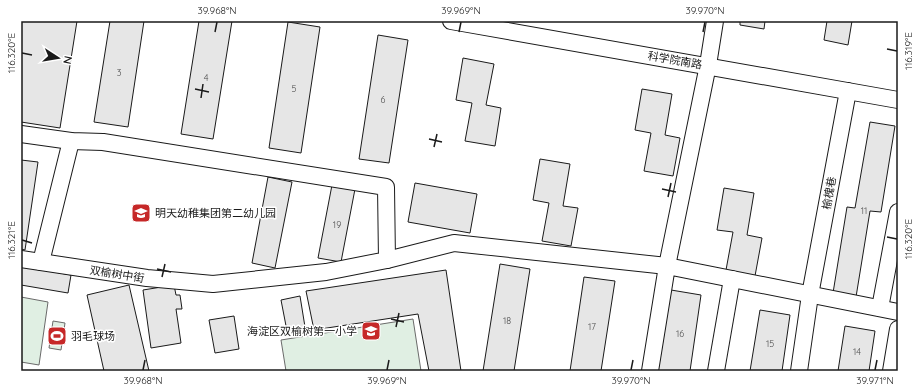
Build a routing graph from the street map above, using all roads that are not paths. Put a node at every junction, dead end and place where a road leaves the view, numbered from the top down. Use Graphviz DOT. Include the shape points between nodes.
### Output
graph roads {
  1 [pos="451,21"];
  2 [pos="715,21"];
  3 [pos="708,66"];
  4 [pos="848,91"];
  5 [pos="898,100"];
  6 [pos="21,134"];
  7 [pos="71,141"];
  8 [pos="898,212"];
  9 [pos="21,259"];
  10 [pos="387,260"];
  11 [pos="41,262"];
  12 [pos="667,266"];
  13 [pos="732,279"];
  14 [pos="810,295"];
  15 [pos="880,308"];
  16 [pos="898,312"];
  17 [pos="898,329"];
  18 [pos="650,371"];
  19 [pos="716,371"];
  20 [pos="799,371"];
  21 [pos="890,371"];
  1 -- 3 [label="street, 科学院南路"];
  2 -- 3 [label="street"];
  3 -- 4 [label="street, 科学院南路"];
  3 -- 12 [label="street"];
  4 -- 5 [label="street, 科学院南路"];
  4 -- 14 [label="street, 榆槐巷"];
  6 -- 7 [label="street"];
  7 -- 10 [label="street" via="103,142 386,187"];
  7 -- 11 [label="street"];
  8 -- 15 [label="street"];
  9 -- 11 [label="street, 双榆树中街"];
  10 -- 11 [label="street, 双榆树中街" via="326,272 213,284 147,278"];
  10 -- 12 [label="street, 双榆树中街" via="454,243"];
  12 -- 13 [label="street, 双榆树中街"];
  12 -- 18 [label="street"];
  13 -- 14 [label="street, 双榆树中街"];
  13 -- 19 [label="street"];
  14 -- 15 [label="street, 双榆树中街"];
  14 -- 20 [label="street, 榆槐巷"];
  15 -- 16 [label="street, 双榆树中街"];
  17 -- 21 [label="street"];
}
